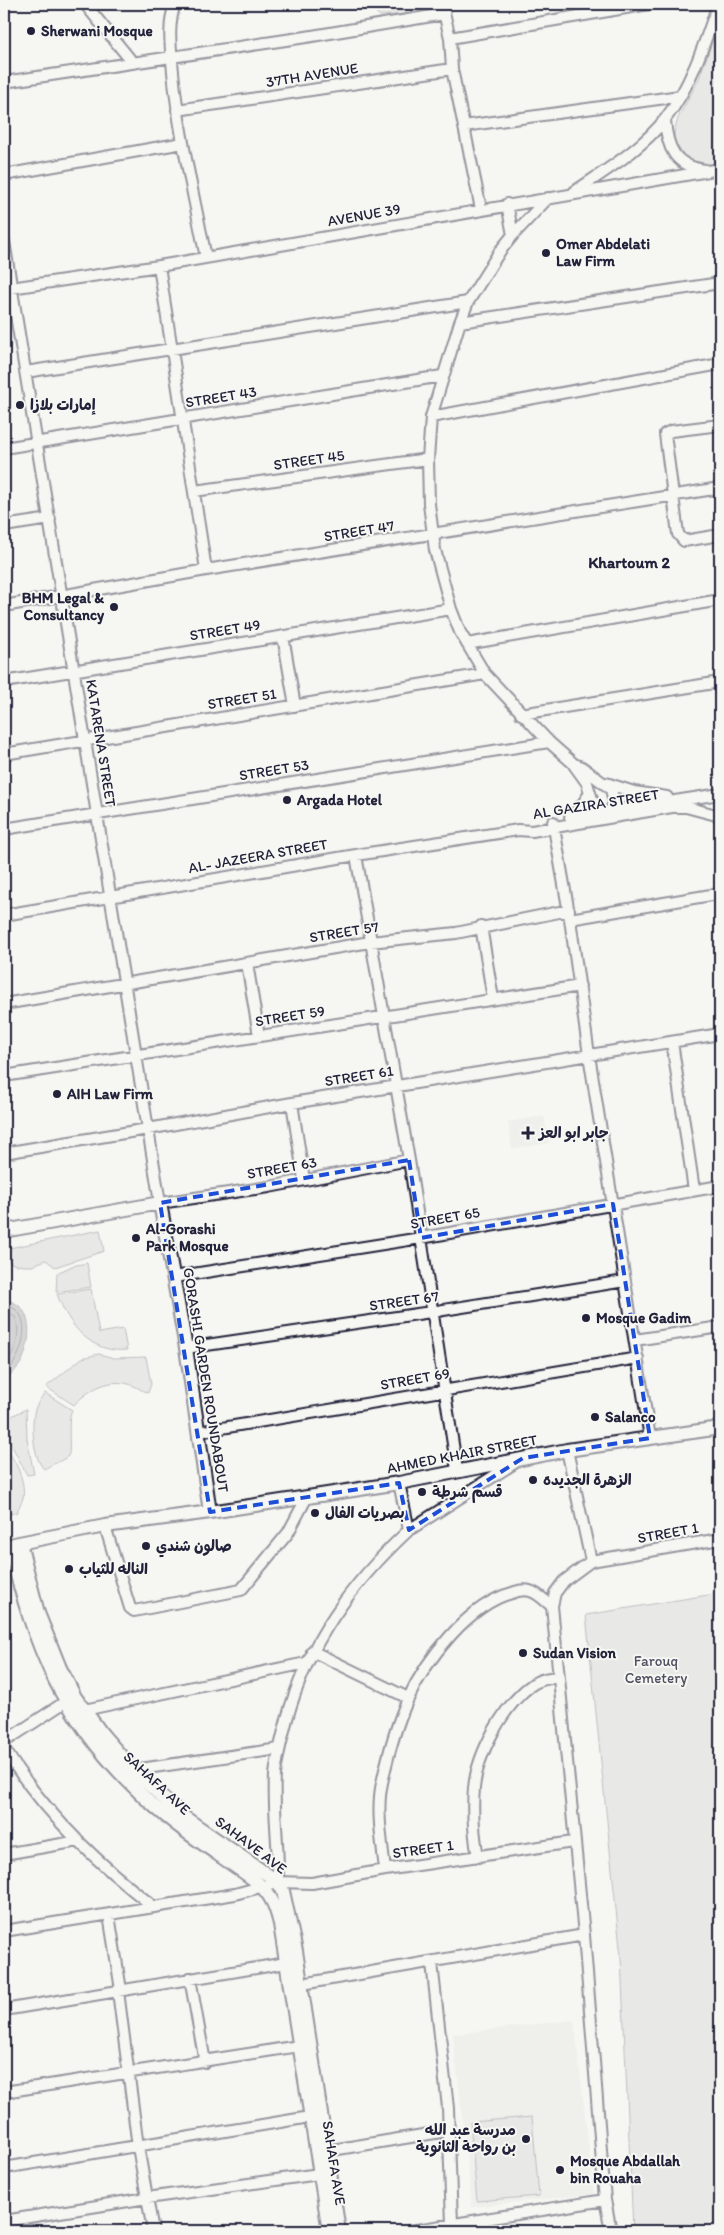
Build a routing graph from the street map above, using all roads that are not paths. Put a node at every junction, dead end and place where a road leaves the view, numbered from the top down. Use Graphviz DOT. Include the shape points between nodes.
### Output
graph roads {
  1 [pos="86,4"];
  2 [pos="175,4"];
  3 [pos="649,4"];
  4 [pos="718,4"];
  5 [pos="443,9"];
  6 [pos="450,38"];
  7 [pos="172,57"];
  8 [pos="133,63"];
  9 [pos="452,69"];
  10 [pos="4,82"];
  11 [pos="680,96"];
  12 [pos="177,110"];
  13 [pos="665,120"];
  14 [pos="464,126"];
  15 [pos="183,143"];
  16 [pos="715,169"];
  17 [pos="4,175"];
  18 [pos="571,194"];
  19 [pos="548,198"];
  20 [pos="507,204"];
  21 [pos="481,209"];
  22 [pos="513,235"];
  23 [pos="4,241"];
  24 [pos="206,258"];
  25 [pos="159,266"];
  26 [pos="720,283"];
  27 [pos="8,288"];
  28 [pos="4,299"];
  29 [pos="468,302"];
  30 [pos="460,322"];
  31 [pos="172,349"];
  32 [pos="720,364"];
  33 [pos="26,372"];
  34 [pos="442,376"];
  35 [pos="431,416"];
  36 [pos="183,418"];
  37 [pos="720,425"];
  38 [pos="37,442"];
  39 [pos="4,448"];
  40 [pos="428,459"];
  41 [pos="720,488"];
  42 [pos="194,491"];
  43 [pos="673,496"];
  44 [pos="50,519"];
  45 [pos="4,526"];
  46 [pos="434,534"];
  47 [pos="720,534"];
  48 [pos="206,570"];
  49 [pos="62,596"];
  50 [pos="720,600"];
  51 [pos="4,606"];
  52 [pos="451,609"];
  53 [pos="283,636"];
  54 [pos="467,644"];
  55 [pos="74,670"];
  56 [pos="485,674"];
  57 [pos="4,682"];
  58 [pos="720,682"];
  59 [pos="295,706"];
  60 [pos="522,714"];
  61 [pos="86,741"];
  62 [pos="549,742"];
  63 [pos="4,754"];
  64 [pos="574,764"];
  65 [pos="605,782"];
  66 [pos="590,793"];
  67 [pos="720,794"];
  68 [pos="678,803"];
  69 [pos="97,814"];
  70 [pos="606,814"];
  71 [pos="720,816"];
  72 [pos="569,818"];
  73 [pos="553,824"];
  74 [pos="4,829"];
  75 [pos="356,855"];
  76 [pos="720,895"];
  77 [pos="111,897"];
  78 [pos="569,914"];
  79 [pos="4,915"];
  80 [pos="481,926"];
  81 [pos="370,942"];
  82 [pos="247,963"];
  83 [pos="124,982"];
  84 [pos="580,986"];
  85 [pos="493,999"];
  86 [pos="4,1004"];
  87 [pos="383,1017"];
  88 [pos="720,1034"];
  89 [pos="259,1036"];
  90 [pos="672,1042"];
  91 [pos="589,1055"];
  92 [pos="136,1056"];
  93 [pos="4,1076"];
  94 [pos="395,1086"];
  95 [pos="292,1103"];
  96 [pos="148,1129"];
  97 [pos="4,1152"];
  98 [pos="409,1160"];
  99 [pos="304,1180"];
  100 [pos="720,1186"];
  101 [pos="694,1190"];
  102 [pos="160,1203"];
  103 [pos="613,1204"];
  104 [pos="4,1231"];
  105 [pos="421,1238"];
  106 [pos="174,1277"];
  107 [pos="625,1281"];
  108 [pos="431,1312"];
  109 [pos="720,1327"];
  110 [pos="635,1340"];
  111 [pos="186,1348"];
  112 [pos="638,1358"];
  113 [pos="444,1389"];
  114 [pos="720,1428"];
  115 [pos="198,1432"];
  116 [pos="650,1438"];
  117 [pos="567,1450"];
  118 [pos="523,1458"];
  119 [pos="457,1470"];
  120 [pos="399,1483"];
  121 [pos="307,1497"];
  122 [pos="210,1512"];
  123 [pos="105,1526"];
  124 [pos="410,1530"];
  125 [pos="720,1539"];
  126 [pos="11,1544"];
  127 [pos="591,1561"];
  128 [pos="552,1606"];
  129 [pos="312,1651"];
  130 [pos="306,1664"];
  131 [pos="558,1677"];
  132 [pos="408,1698"];
  133 [pos="66,1702"];
  134 [pos="84,1710"];
  135 [pos="4,1742"];
  136 [pos="4,1748"];
  137 [pos="279,1749"];
  138 [pos="133,1770"];
  139 [pos="79,1840"];
  140 [pos="573,1842"];
  141 [pos="4,1854"];
  142 [pos="478,1857"];
  143 [pos="385,1870"];
  144 [pos="278,1882"];
  145 [pos="260,1886"];
  146 [pos="154,1907"];
  147 [pos="109,1915"];
  148 [pos="4,1931"];
  149 [pos="584,1935"];
  150 [pos="286,1963"];
  151 [pos="432,1963"];
  152 [pos="190,1978"];
  153 [pos="302,1984"];
  154 [pos="120,1991"];
  155 [pos="4,2010"];
  156 [pos="299,2046"];
  157 [pos="205,2062"];
  158 [pos="128,2072"];
  159 [pos="4,2092"];
  160 [pos="310,2117"];
  161 [pos="447,2131"];
  162 [pos="138,2147"];
  163 [pos="321,2152"];
  164 [pos="4,2168"];
  165 [pos="319,2174"];
  166 [pos="147,2198"];
  167 [pos="605,2200"];
  168 [pos="4,2221"];
  169 [pos="452,2224"];
  170 [pos="153,2231"];
  171 [pos="329,2231"];
  172 [pos="339,2231"];
  173 [pos="410,2231"];
  174 [pos="611,2231"];
  1 -- 8 [label="street"];
  2 -- 7 [label="street" via="170,26"];
  3 -- 6 [label="street"];
  4 -- 11 [label="street"];
  5 -- 6 [label="street"];
  5 -- 7 [label="street"];
  6 -- 9 [label="street"];
  7 -- 8 [label="street"];
  7 -- 12 [label="street"];
  8 -- 10 [label="street"];
  9 -- 12 [label="street, 37TH AVENUE"];
  9 -- 14 [label="street"];
  11 -- 13 [label="street"];
  11 -- 14 [label="street"];
  12 -- 15 [label="street"];
  13 -- 16 [label="street" via="668,146 677,157 687,165"];
  13 -- 18 [label="street" via="631,152"];
  14 -- 21 [label="street"];
  15 -- 17 [label="street"];
  15 -- 24 [label="street"];
  16 -- 18 [label="street, AVENUE 39"];
  18 -- 19 [label="street, AVENUE 39"];
  19 -- 20 [label="street, AVENUE 39"];
  19 -- 22 [label="street"];
  20 -- 21 [label="street, AVENUE 39"];
  20 -- 22 [label="street"];
  21 -- 24 [label="street, AVENUE 39"];
  22 -- 29 [label="street"];
  23 -- 27 [label="street, KATARENA STREET"];
  24 -- 25 [label="street, AVENUE 39"];
  25 -- 27 [label="street, AVENUE 39"];
  25 -- 31 [label="street"];
  26 -- 30 [label="street"];
  27 -- 28 [label="street"];
  27 -- 33 [label="street, KATARENA STREET"];
  29 -- 30 [label="street"];
  29 -- 31 [label="street"];
  30 -- 34 [label="street"];
  31 -- 33 [label="street"];
  31 -- 36 [label="street"];
  32 -- 35 [label="street"];
  33 -- 38 [label="street, KATARENA STREET"];
  34 -- 35 [label="street"];
  34 -- 36 [label="street, STREET 43"];
  35 -- 40 [label="street"];
  36 -- 38 [label="street, STREET 43"];
  36 -- 42 [label="street"];
  37 -- 43 [label="street" via="671,430 665,434"];
  38 -- 39 [label="street, STREET 43"];
  38 -- 44 [label="street, KATARENA STREET"];
  40 -- 42 [label="street, STREET 45"];
  40 -- 46 [label="street" via="429,504"];
  41 -- 43 [label="street, STREET 47"];
  42 -- 48 [label="street"];
  43 -- 46 [label="street, STREET 47"];
  43 -- 47 [label="street" via="678,534 684,540"];
  44 -- 45 [label="street"];
  44 -- 49 [label="street, KATARENA STREET"];
  46 -- 48 [label="street, STREET 47"];
  46 -- 52 [label="street"];
  48 -- 49 [label="street, STREET 47"];
  49 -- 51 [label="street, STREET 47"];
  49 -- 55 [label="street, KATARENA STREET"];
  50 -- 54 [label="street"];
  52 -- 53 [label="street, STREET 49"];
  52 -- 54 [label="street"];
  53 -- 55 [label="street, STREET 49"];
  53 -- 59 [label="street"];
  54 -- 56 [label="street"];
  55 -- 57 [label="street, STREET 49"];
  55 -- 61 [label="street, KATARENA STREET"];
  56 -- 59 [label="street, STREET 51"];
  56 -- 60 [label="street"];
  58 -- 60 [label="street"];
  59 -- 61 [label="street, STREET 51"];
  60 -- 62 [label="street"];
  61 -- 63 [label="street, STREET 51"];
  61 -- 69 [label="street, KATARENA STREET"];
  62 -- 64 [label="street"];
  62 -- 69 [label="street, STREET 53"];
  64 -- 65 [label="street"];
  64 -- 66 [label="street"];
  65 -- 68 [label="street"];
  65 -- 70 [label="street" via="613,792"];
  66 -- 70 [label="street"];
  66 -- 72 [label="street"];
  67 -- 68 [label="street"];
  68 -- 70 [label="street"];
  68 -- 71 [label="street"];
  69 -- 74 [label="street, STREET 53"];
  69 -- 77 [label="street, KATARENA STREET"];
  70 -- 72 [label="street"];
  70 -- 73 [label="street, AL GAZIRA STREET"];
  72 -- 73 [label="street"];
  73 -- 75 [label="street, AL- JAZEERA STREET" via="530,825 518,830"];
  73 -- 78 [label="street"];
  75 -- 77 [label="street, AL- JAZEERA STREET"];
  75 -- 81 [label="street"];
  76 -- 78 [label="street, STREET 57"];
  77 -- 79 [label="street, AL- JAZEERA STREET"];
  77 -- 83 [label="street, KATARENA STREET"];
  78 -- 80 [label="street, STREET 57"];
  78 -- 84 [label="street"];
  80 -- 81 [label="street, STREET 57"];
  80 -- 85 [label="street"];
  81 -- 82 [label="street, STREET 57"];
  81 -- 87 [label="street"];
  82 -- 83 [label="street, STREET 57"];
  82 -- 89 [label="street"];
  83 -- 86 [label="street, STREET 57"];
  83 -- 92 [label="street, KATARENA STREET"];
  84 -- 85 [label="street, STREET 59"];
  84 -- 91 [label="street"];
  85 -- 87 [label="street, STREET 59"];
  87 -- 89 [label="street, STREET 59"];
  87 -- 94 [label="street"];
  88 -- 90 [label="street, STREET 61"];
  89 -- 92 [label="street, STREET 59"];
  90 -- 91 [label="street, STREET 61"];
  90 -- 101 [label="street"];
  91 -- 94 [label="street, STREET 61"];
  91 -- 103 [label="street"];
  92 -- 93 [label="street, STREET 59"];
  92 -- 96 [label="street, KATARENA STREET"];
  94 -- 95 [label="street, STREET 61"];
  94 -- 98 [label="street"];
  95 -- 96 [label="street, STREET 61"];
  95 -- 99 [label="street"];
  96 -- 97 [label="street, STREET 61"];
  96 -- 102 [label="street, KATARENA STREET"];
  98 -- 99 [label="street, STREET 63"];
  98 -- 105 [label="street"];
  99 -- 102 [label="street, STREET 63"];
  100 -- 101 [label="street, STREET 65"];
  101 -- 103 [label="street, STREET 65"];
  102 -- 104 [label="main road"];
  102 -- 106 [label="main road, GORASHI GARDEN ROUNDABOUT"];
  103 -- 105 [label="street, STREET 65"];
  103 -- 107 [label="street"];
  105 -- 106 [label="street, STREET 65"];
  105 -- 108 [label="street"];
  106 -- 111 [label="main road, GORASHI GARDEN ROUNDABOUT"];
  107 -- 108 [label="street, STREET 67"];
  107 -- 110 [label="street"];
  108 -- 111 [label="street, STREET 67"];
  108 -- 113 [label="street"];
  109 -- 110 [label="street"];
  110 -- 112 [label="street"];
  111 -- 115 [label="main road, GORASHI GARDEN ROUNDABOUT"];
  112 -- 113 [label="street, STREET 69"];
  112 -- 116 [label="street"];
  113 -- 115 [label="street, STREET 69"];
  113 -- 119 [label="street"];
  114 -- 116 [label="main road, AHMED KHAIR STREET"];
  115 -- 122 [label="main road, GORASHI GARDEN ROUNDABOUT"];
  116 -- 117 [label="main road, AHMED KHAIR STREET"];
  117 -- 118 [label="main road, AHMED KHAIR STREET"];
  117 -- 127 [label="street"];
  118 -- 119 [label="main road, AHMED KHAIR STREET"];
  118 -- 124 [label="street"];
  119 -- 120 [label="main road, AHMED KHAIR STREET"];
  120 -- 121 [label="main road, AHMED KHAIR STREET"];
  120 -- 124 [label="street"];
  121 -- 122 [label="main road, AHMED KHAIR STREET"];
  121 -- 123 [label="street" via="288,1533 242,1590 134,1611 130,1608"];
  122 -- 123 [label="main road, GORASHI GARDEN ROUNDABOUT"];
  123 -- 126 [label="main road, GORASHI GARDEN ROUNDABOUT"];
  124 -- 129 [label="street" via="363,1576"];
  125 -- 127 [label="street, STREET 1"];
  126 -- 133 [label="main road, SAHAFA AVE" via="34,1636"];
  126 -- 134 [label="main road, SAHAVE AVE" via="60,1668"];
  127 -- 128 [label="street" via="564,1581 555,1593"];
  128 -- 131 [label="street"];
  128 -- 132 [label="street" via="530,1591 521,1590 486,1604 459,1626"];
  129 -- 130 [label="street"];
  129 -- 132 [label="street"];
  130 -- 134 [label="street"];
  130 -- 137 [label="street"];
  131 -- 140 [label="street"];
  131 -- 142 [label="street" via="542,1679 525,1690 502,1716 486,1747 474,1787"];
  132 -- 143 [label="street" via="382,1784 380,1816"];
  133 -- 135 [label="street"];
  133 -- 145 [label="main road, SAHAFA AVE" via="103,1755 140,1793 174,1823"];
  134 -- 138 [label="main road, SAHAVE AVE"];
  136 -- 139 [label="street" via="31,1788"];
  137 -- 138 [label="street"];
  137 -- 144 [label="street" via="275,1775"];
  138 -- 144 [label="main road, SAHAVE AVE" via="184,1817"];
  139 -- 141 [label="street"];
  139 -- 146 [label="street"];
  140 -- 142 [label="street, STREET 1"];
  140 -- 149 [label="street"];
  142 -- 143 [label="street, STREET 1"];
  143 -- 144 [label="street, STREET 1" via="312,1883"];
  144 -- 145 [label="street, STREET 1"];
  144 -- 153 [label="main road, SAHAVE AVE" via="293,1933"];
  145 -- 146 [label="street" via="235,1894"];
  145 -- 150 [label="main road, SAHAFA AVE" via="275,1908"];
  146 -- 147 [label="street"];
  147 -- 148 [label="street"];
  147 -- 154 [label="street"];
  149 -- 151 [label="street"];
  149 -- 167 [label="street"];
  150 -- 152 [label="street"];
  150 -- 156 [label="main road, SAHAFA AVE"];
  151 -- 153 [label="street"];
  151 -- 161 [label="street" via="448,2108"];
  152 -- 154 [label="street"];
  152 -- 157 [label="street"];
  153 -- 163 [label="main road, SAHAVE AVE"];
  154 -- 155 [label="street"];
  154 -- 158 [label="street"];
  156 -- 157 [label="street"];
  156 -- 160 [label="main road, SAHAFA AVE"];
  157 -- 158 [label="street"];
  158 -- 159 [label="street"];
  158 -- 162 [label="street"];
  160 -- 162 [label="street"];
  160 -- 163 [label="main road, SAHAFA AVE"];
  161 -- 163 [label="street"];
  161 -- 169 [label="street"];
  162 -- 164 [label="street"];
  162 -- 166 [label="street"];
  163 -- 165 [label="main road, SAHAFA AVE"];
  163 -- 172 [label="main road, SAHAVE AVE"];
  165 -- 166 [label="street"];
  165 -- 171 [label="main road, SAHAFA AVE"];
  166 -- 168 [label="street"];
  166 -- 170 [label="street"];
  167 -- 169 [label="street"];
  167 -- 174 [label="street"];
  169 -- 173 [label="street"];
}
